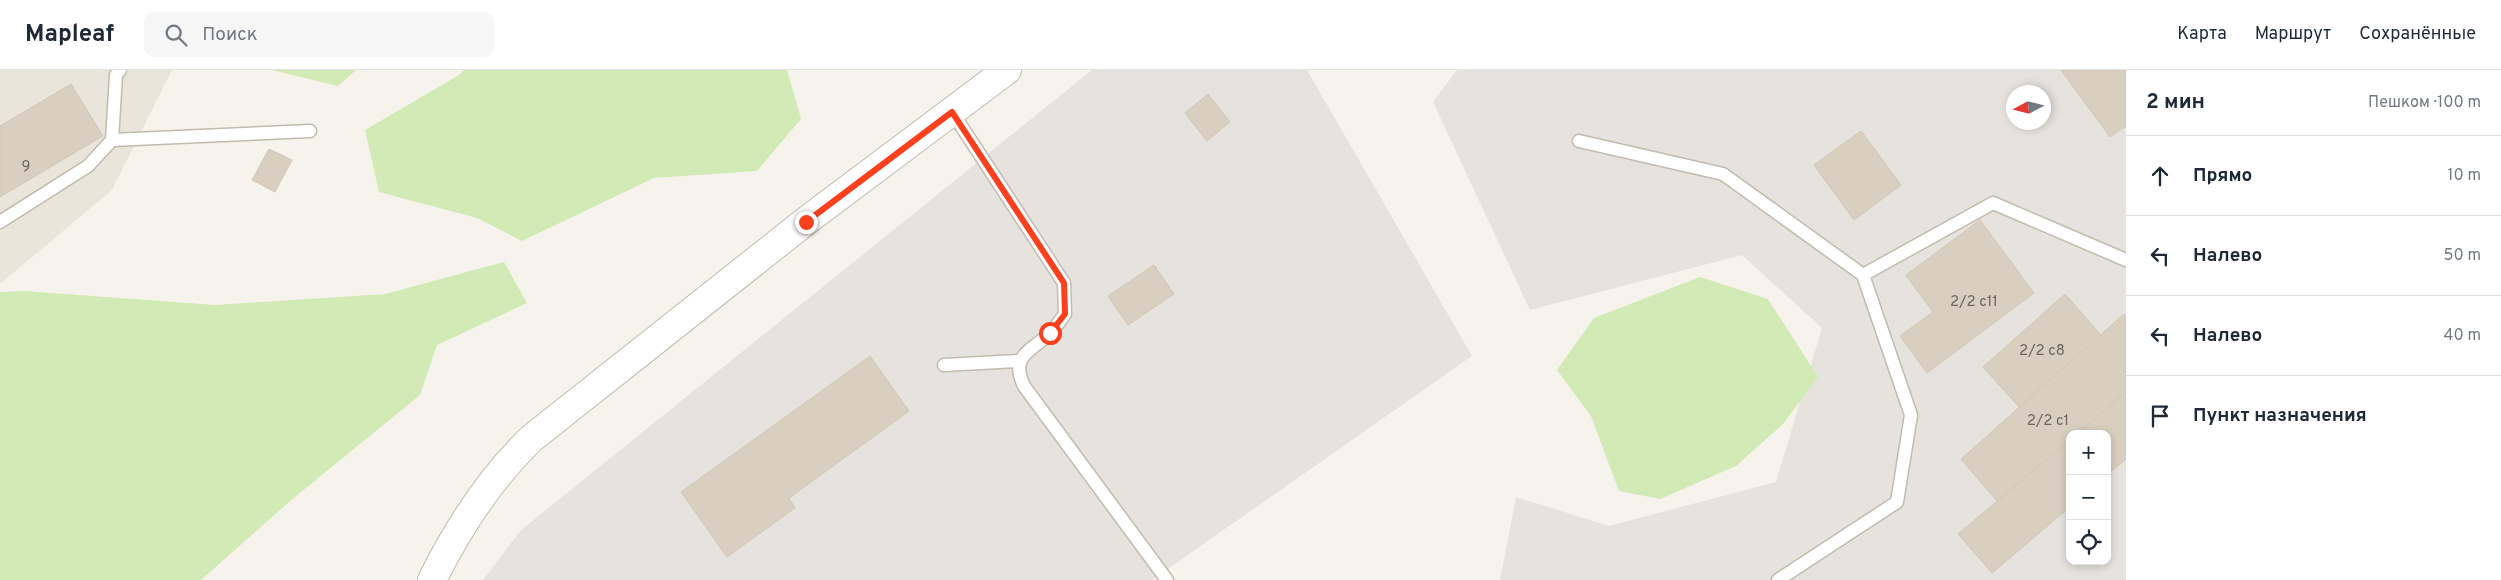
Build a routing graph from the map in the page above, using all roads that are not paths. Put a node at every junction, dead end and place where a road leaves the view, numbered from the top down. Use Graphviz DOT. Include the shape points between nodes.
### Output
graph roads {
  1 [pos="120,70"];
  2 [pos="1007,70"];
  3 [pos="952,112"];
  4 [pos="310,131"];
  5 [pos="112,140"];
  6 [pos="1579,141"];
  7 [pos="0,222"];
  8 [pos="2126,260"];
  9 [pos="1863,275"];
  10 [pos="1020,361"];
  11 [pos="944,366"];
  12 [pos="432,580"];
  13 [pos="1167,580"];
  14 [pos="1778,580"];
  1 -- 5 [label="lane" via="116,75"];
  2 -- 3 [label="street"];
  3 -- 10 [label="lane" via="1064,283 1065,314 1050,333 1026,351"];
  3 -- 12 [label="street" via="806,222 532,438 504,465 464,522"];
  4 -- 5 [label="lane"];
  5 -- 7 [label="lane" via="88,166"];
  6 -- 9 [label="lane" via="1724,174"];
  8 -- 9 [label="lane" via="1993,203"];
  9 -- 14 [label="lane" via="1911,415 1897,502"];
  10 -- 11 [label="lane"];
  10 -- 13 [label="lane" via="1018,374 1024,386"];
}
